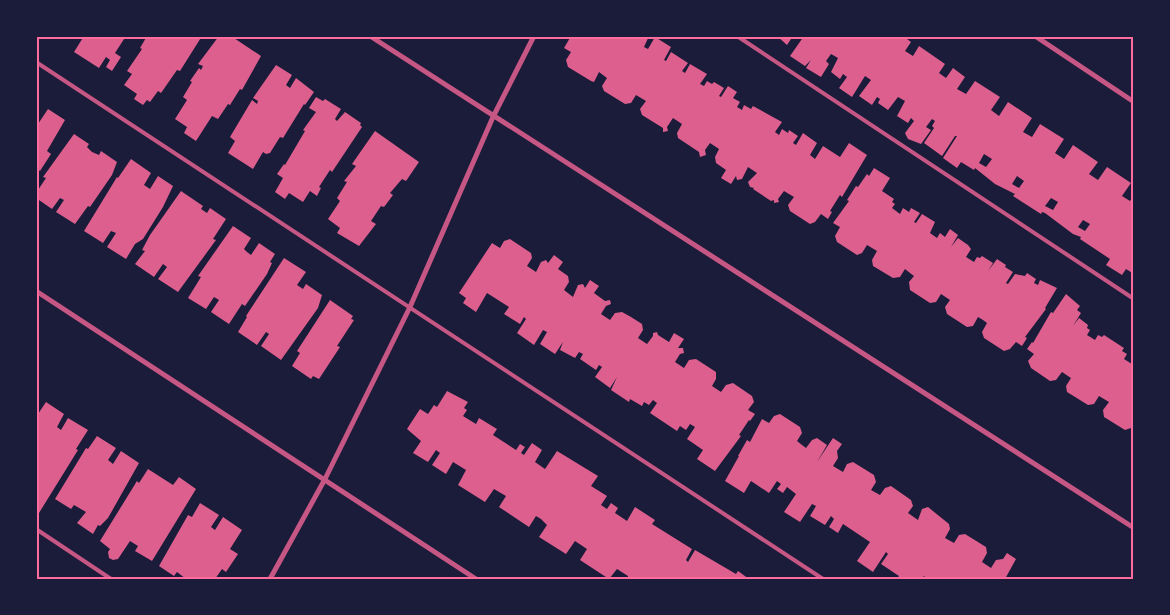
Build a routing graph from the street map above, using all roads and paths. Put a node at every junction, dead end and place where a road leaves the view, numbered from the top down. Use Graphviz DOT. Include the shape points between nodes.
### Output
graph roads {
  1 [pos="370,36"];
  2 [pos="534,36"];
  3 [pos="737,36"];
  4 [pos="1035,36"];
  5 [pos="36,62"];
  6 [pos="1134,102"];
  7 [pos="493,117"];
  8 [pos="36,291"];
  9 [pos="1134,299"];
  10 [pos="410,307"];
  11 [pos="325,479"];
  12 [pos="1134,528"];
  13 [pos="36,529"];
  14 [pos="110,579"];
  15 [pos="270,579"];
  16 [pos="476,579"];
  17 [pos="823,579"];
  1 -- 7 [label="street"];
  2 -- 7 [label="street"];
  3 -- 9 [label="lane"];
  4 -- 6 [label="street"];
  5 -- 10 [label="lane"];
  7 -- 10 [label="street"];
  7 -- 12 [label="street"];
  8 -- 11 [label="street"];
  10 -- 11 [label="street"];
  10 -- 17 [label="lane"];
  11 -- 15 [label="street"];
  11 -- 16 [label="street"];
  13 -- 14 [label="lane"];
}
